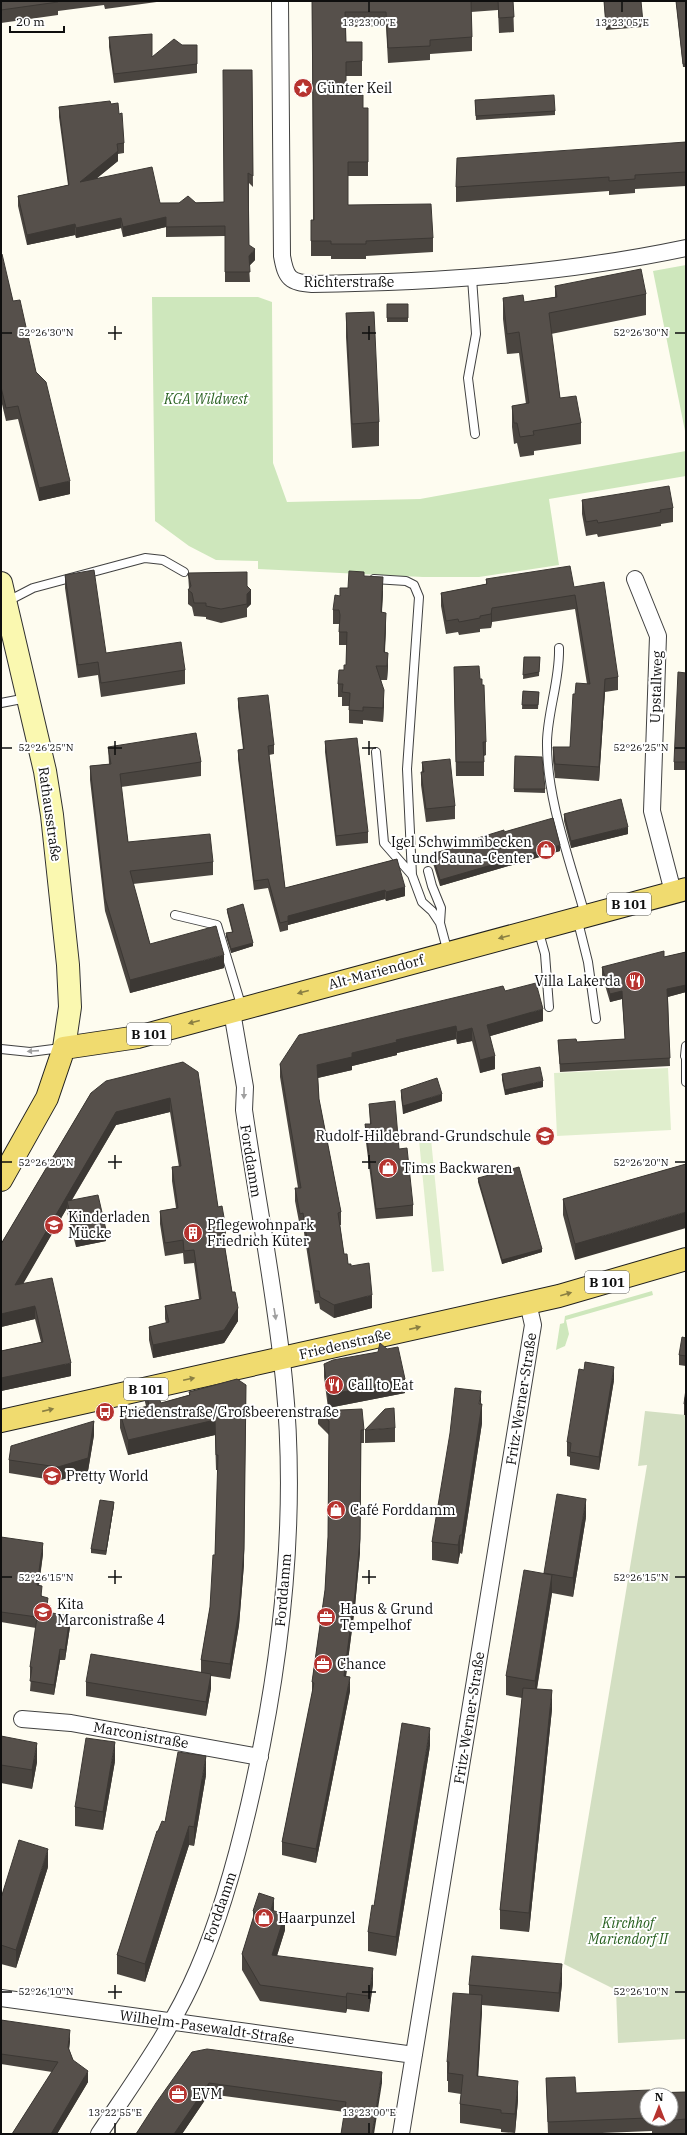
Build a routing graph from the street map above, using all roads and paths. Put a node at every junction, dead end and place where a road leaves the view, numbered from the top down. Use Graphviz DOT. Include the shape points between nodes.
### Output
graph roads {
  1 [pos="280,1"];
  2 [pos="686,248"];
  3 [pos="472,278"];
  4 [pos="475,434"];
  5 [pos="184,572"];
  6 [pos="363,578"];
  7 [pos="635,579"];
  8 [pos="3,593"];
  9 [pos="559,648"];
  10 [pos="28,698"];
  11 [pos="1,704"];
  12 [pos="376,752"];
  13 [pos="428,871"];
  14 [pos="412,874"];
  15 [pos="680,890"];
  16 [pos="175,915"];
  17 [pos="581,916"];
  18 [pos="440,923"];
  19 [pos="538,928"];
  20 [pos="448,953"];
  21 [pos="549,1007"];
  22 [pos="237,1010"];
  23 [pos="596,1019"];
  24 [pos="686,1046"];
  25 [pos="64,1048"];
  26 [pos="1,1049"];
  27 [pos="685,1056"];
  28 [pos="686,1082"];
  29 [pos="1,1180"];
  30 [pos="686,1259"];
  31 [pos="528,1303"];
  32 [pos="282,1358"];
  33 [pos="1,1421"];
  34 [pos="22,1719"];
  35 [pos="260,1757"];
  36 [pos="1,1998"];
  37 [pos="171,2022"];
  38 [pos="414,2055"];
  39 [pos="99,2134"];
  40 [pos="401,2134"];
  1 -- 3 [label="street, Richterstraße" via="282,256 285,271 290,278 298,282 312,284"];
  2 -- 3 [label="street, Richterstraße" via="545,272"];
  3 -- 4 [label="lane" via="476,334 468,378"];
  5 -- 8 [label="lane" via="163,560 145,558 33,588"];
  6 -- 14 [label="lane" via="406,581 414,585 419,597 407,768"];
  7 -- 15 [label="street, Upstallweg" via="658,636 652,811"];
  8 -- 10 [label="main road, Rathausstraße"];
  9 -- 17 [label="lane" via="557,679 547,740 549,780"];
  10 -- 11 [label="lane"];
  10 -- 25 [label="main road, Rathausstraße" via="45,771 68,965 70,1007"];
  12 -- 14 [label="lane" via="384,843"];
  13 -- 18 [label="lane" via="441,908"];
  14 -- 18 [label="lane" via="422,902"];
  15 -- 17 [label="main road, Alt-Mariendorf / B 101"];
  16 -- 22 [label="lane" via="217,925"];
  17 -- 19 [label="main road, Alt-Mariendorf / B 101"];
  17 -- 23 [label="lane"];
  18 -- 20 [label="lane"];
  19 -- 20 [label="main road, Alt-Mariendorf / B 101, one-way"];
  19 -- 21 [label="lane" via="545,954"];
  20 -- 22 [label="main road, Alt-Mariendorf / B 101, one-way"];
  22 -- 25 [label="main road, Alt-Mariendorf / B 101, one-way" via="138,1037"];
  22 -- 32 [label="street, Forddamm, one-way" via="245,1087 245,1118"];
  24 -- 27 [label="lane"];
  25 -- 26 [label="lane, one-way" via="30,1052"];
  25 -- 29 [label="main road" via="47,1098"];
  27 -- 28 [label="lane"];
  31 -- 30 [label="main road, Friedenstraße / B 101, one-way"];
  32 -- 31 [label="main road, Friedenstraße / B 101, one-way"];
  31 -- 38 [label="street, Fritz-Werner-Straße" via="533,1325"];
  33 -- 32 [label="main road, Friedenstraße / B 101, one-way"];
  32 -- 35 [label="street, Forddamm" via="290,1506 278,1642"];
  34 -- 35 [label="street, Marconistraße" via="71,1722"];
  35 -- 37 [label="street, Forddamm" via="232,1877 198,1969"];
  36 -- 37 [label="street, Wilhelm-Pasewaldt-Straße"];
  37 -- 38 [label="street, Wilhelm-Pasewaldt-Straße"];
  37 -- 39 [label="street, Forddamm"];
  38 -- 40 [label="street, Fritz-Werner-Straße"];
}
